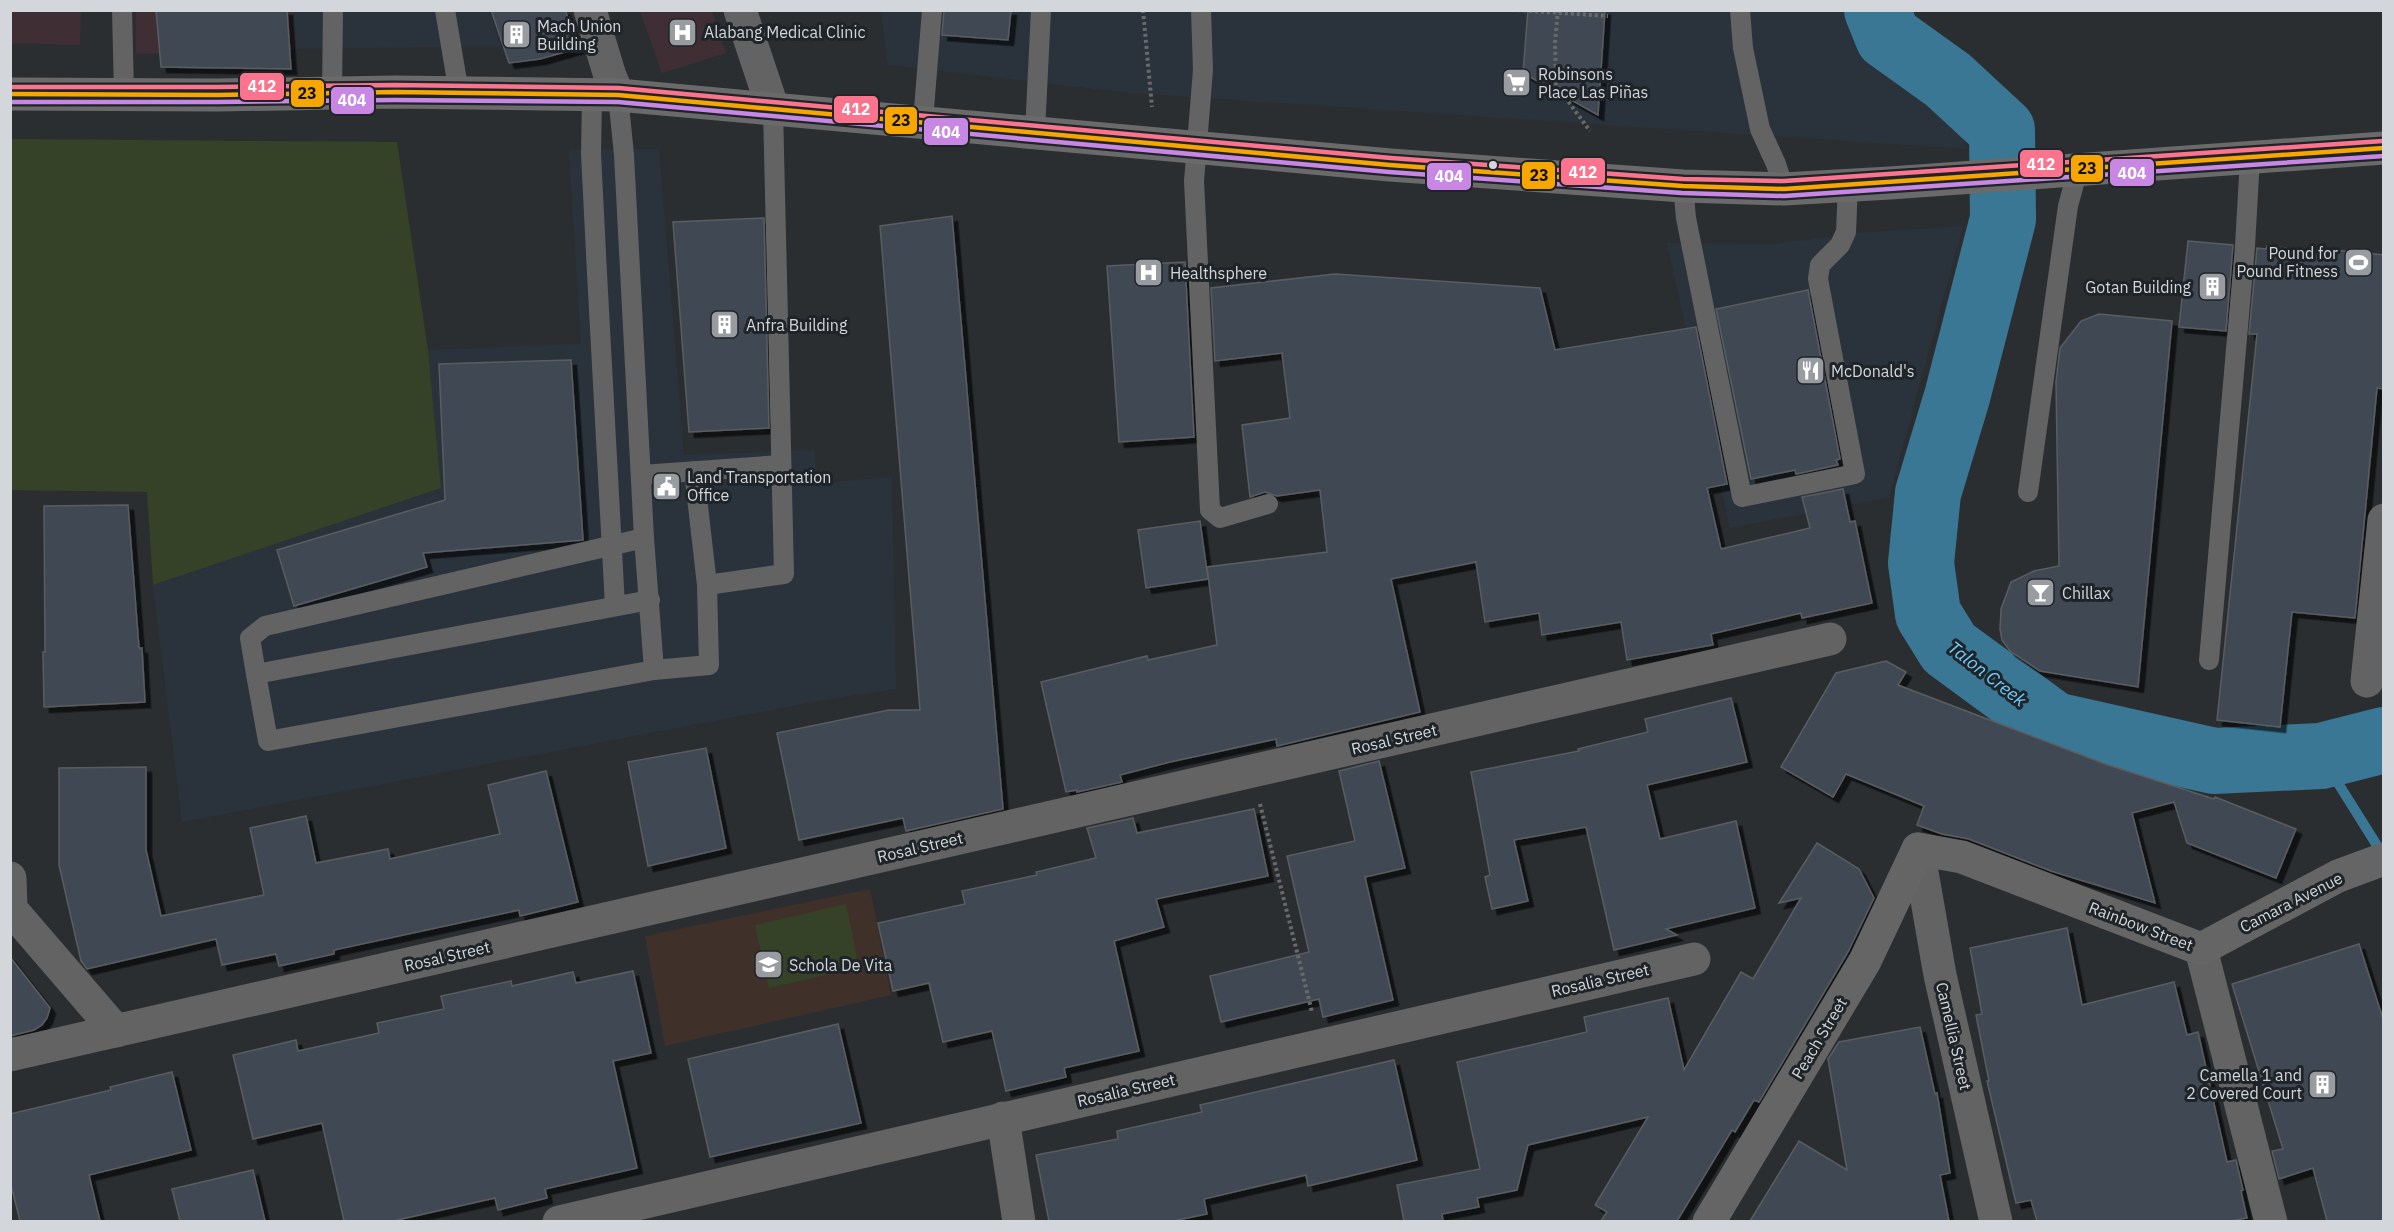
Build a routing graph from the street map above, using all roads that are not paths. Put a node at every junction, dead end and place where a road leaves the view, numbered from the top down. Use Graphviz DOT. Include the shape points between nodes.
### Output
graph roads {
  1 [pos="122,10"];
  2 [pos="333,10"];
  3 [pos="445,10"];
  4 [pos="740,10"];
  5 [pos="932,10"];
  6 [pos="1041,10"];
  7 [pos="1201,10"];
  8 [pos="1740,10"];
  9 [pos="594,24"];
  10 [pos="10,93"];
  11 [pos="124,93"];
  12 [pos="459,93"];
  13 [pos="332,94"];
  14 [pos="605,95"];
  15 [pos="773,109"];
  16 [pos="923,122"];
  17 [pos="1035,132"];
  18 [pos="1198,147"];
  19 [pos="2384,148"];
  20 [pos="2250,158"];
  21 [pos="2078,169"];
  22 [pos="1848,185"];
  23 [pos="1683,186"];
  24 [pos="1784,189"];
  25 [pos="781,465"];
  26 [pos="694,471"];
  27 [pos="642,475"];
  28 [pos="2028,492"];
  29 [pos="1268,504"];
  30 [pos="2384,520"];
  31 [pos="644,538"];
  32 [pos="612,546"];
  33 [pos="707,585"];
  34 [pos="650,600"];
  35 [pos="615,606"];
  36 [pos="1830,639"];
  37 [pos="2209,660"];
  38 [pos="654,670"];
  39 [pos="256,674"];
  40 [pos="2367,681"];
  41 [pos="1918,849"];
  42 [pos="2384,859"];
  43 [pos="10,878"];
  44 [pos="11,909"];
  45 [pos="2201,949"];
  46 [pos="1694,959"];
  47 [pos="116,1031"];
  48 [pos="10,1054"];
  49 [pos="1003,1118"];
  50 [pos="559,1221"];
  51 [pos="1019,1221"];
  52 [pos="1708,1221"];
  53 [pos="1996,1221"];
  54 [pos="2271,1221"];
  1 -- 11 [label="lane"];
  2 -- 13 [label="lane"];
  3 -- 12 [label="lane"];
  4 -- 15 [label="street"];
  5 -- 16 [label="lane"];
  6 -- 17 [label="lane"];
  7 -- 18 [label="lane" via="1203,70"];
  8 -- 24 [label="lane" via="1743,48 1760,129"];
  9 -- 14 [label="street" via="596,75"];
  10 -- 11 [label="highway"];
  11 -- 13 [label="highway"];
  12 -- 13 [label="highway"];
  12 -- 14 [label="highway"];
  14 -- 15 [label="highway"];
  14 -- 27 [label="lane" via="624,155"];
  14 -- 32 [label="lane" via="593,190"];
  15 -- 16 [label="highway"];
  15 -- 25 [label="lane"];
  16 -- 17 [label="highway"];
  17 -- 18 [label="highway"];
  18 -- 23 [label="highway"];
  18 -- 29 [label="lane" via="1194,181 1210,510 1220,518"];
  19 -- 20 [label="highway"];
  20 -- 21 [label="highway"];
  20 -- 37 [label="lane" via="2246,246"];
  21 -- 22 [label="highway"];
  21 -- 28 [label="lane" via="2068,206"];
  22 -- 23 [label="lane" via="1846,232 1840,245 1820,265 1818,279 1855,474 1742,497 1686,218"];
  22 -- 24 [label="highway"];
  23 -- 24 [label="highway"];
  25 -- 26 [label="lane"];
  25 -- 33 [label="lane" via="784,574"];
  26 -- 27 [label="lane"];
  26 -- 33 [label="lane"];
  27 -- 31 [label="lane"];
  30 -- 40 [label="street"];
  31 -- 32 [label="lane"];
  31 -- 34 [label="lane"];
  32 -- 35 [label="lane"];
  32 -- 39 [label="lane" via="265,626 250,638"];
  33 -- 38 [label="lane" via="709,664"];
  34 -- 35 [label="lane"];
  34 -- 38 [label="lane"];
  35 -- 39 [label="lane"];
  36 -- 47 [label="street, Rosal Street"];
  38 -- 39 [label="lane" via="268,741"];
  41 -- 45 [label="street, Rainbow Street" via="1962,857"];
  41 -- 52 [label="street, Peach Street" via="1864,961"];
  41 -- 53 [label="street, Camellia Street" via="1940,975"];
  42 -- 45 [label="street, Camara Avenue" via="2342,875"];
  43 -- 44 [label="street"];
  44 -- 47 [label="street"];
  45 -- 54 [label="street, Rainbow Street"];
  46 -- 49 [label="street, Rosalia Street"];
  47 -- 48 [label="street, Rosal Street"];
  49 -- 50 [label="street, Rosalia Street"];
  49 -- 51 [label="street"];
}
